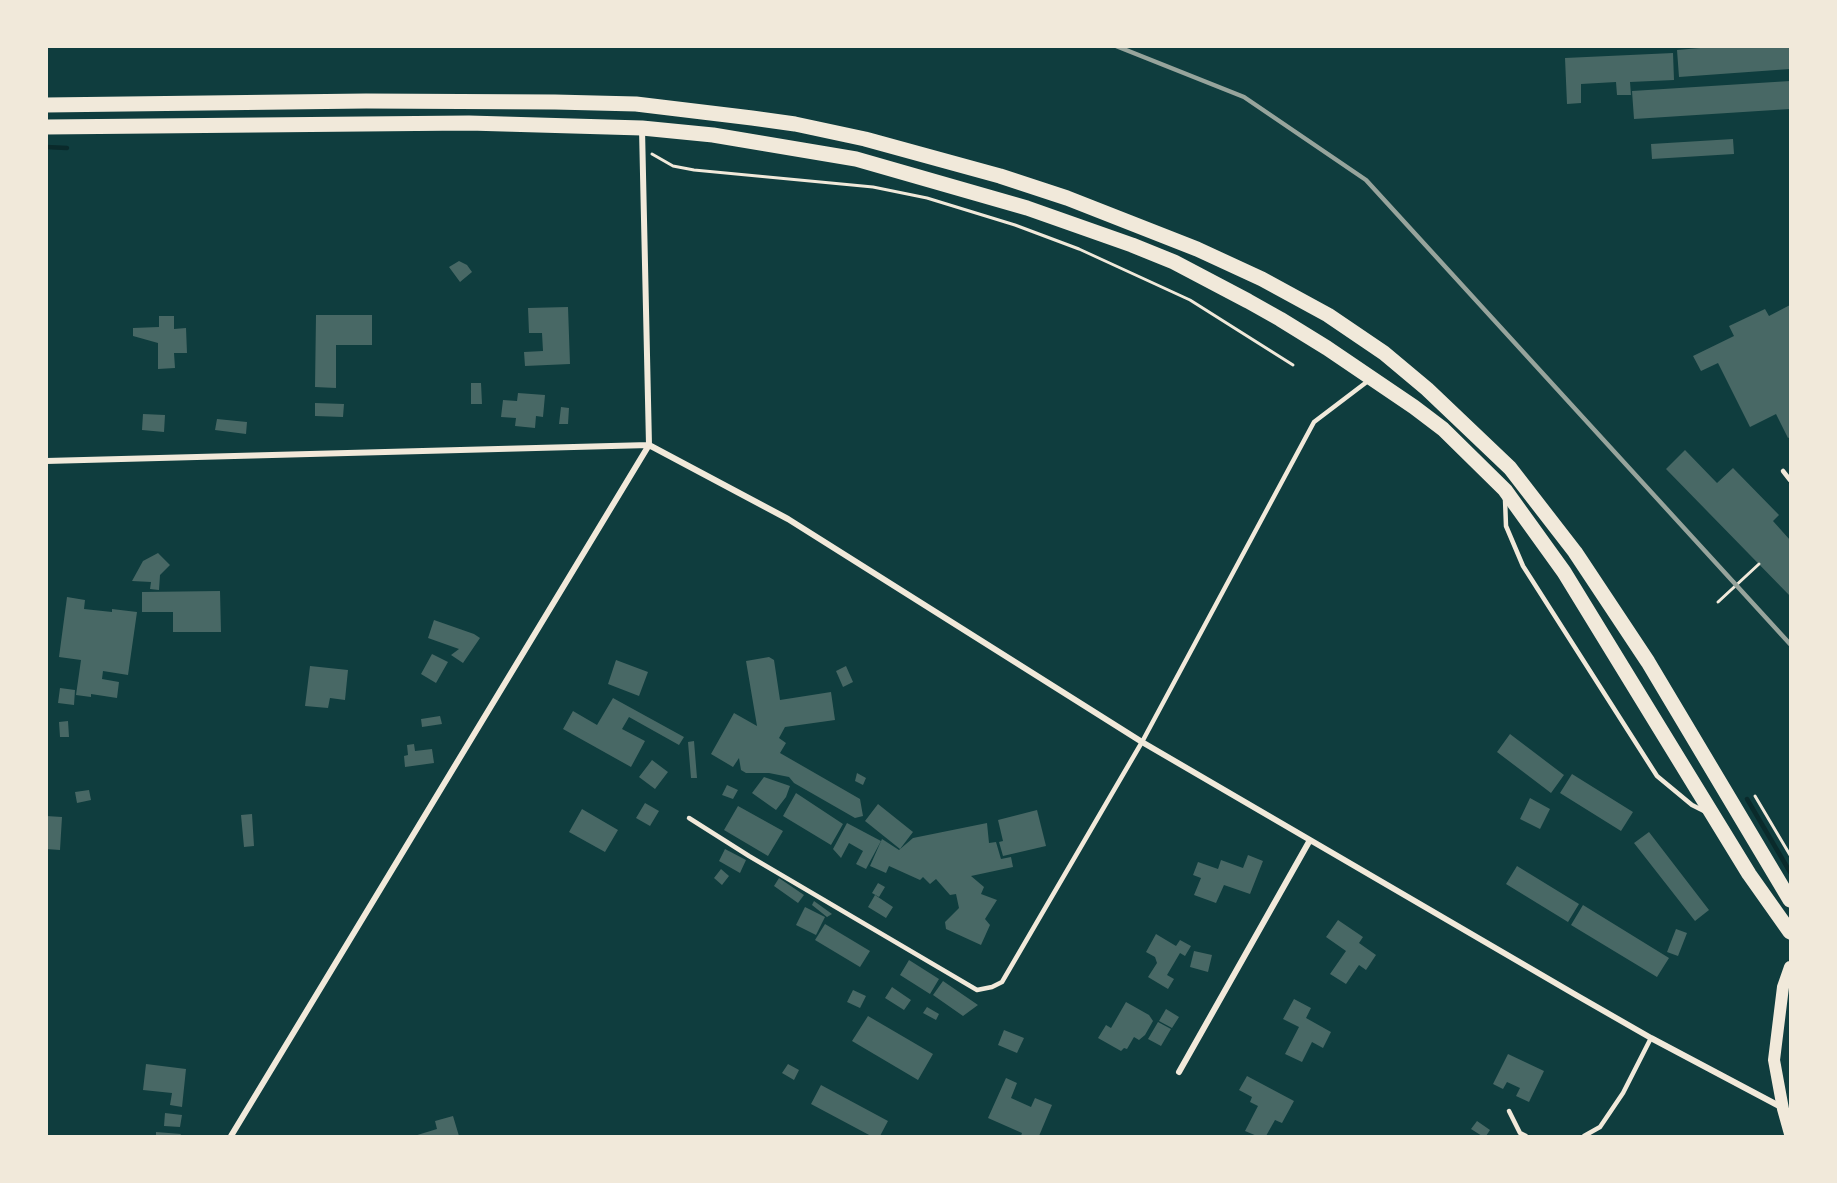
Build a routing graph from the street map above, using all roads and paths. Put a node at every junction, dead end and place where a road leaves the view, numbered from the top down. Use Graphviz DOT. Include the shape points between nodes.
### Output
graph roads {
  1 [pos="46,105"];
  2 [pos="46,127"];
  3 [pos="642,128"];
  4 [pos="649,153"];
  5 [pos="1293,365"];
  6 [pos="1372,378"];
  7 [pos="650,445"];
  8 [pos="46,461"];
  9 [pos="1783,471"];
  10 [pos="1791,480"];
  11 [pos="1505,490"];
  12 [pos="1759,564"];
  13 [pos="1718,602"];
  14 [pos="1142,742"];
  15 [pos="1755,796"];
  16 [pos="1716,817"];
  17 [pos="689,818"];
  18 [pos="1310,840"];
  19 [pos="1791,855"];
  20 [pos="1791,900"];
  21 [pos="1791,932"];
  22 [pos="1791,967"];
  23 [pos="1651,1038"];
  24 [pos="1179,1072"];
  25 [pos="1783,1109"];
  26 [pos="1509,1111"];
  27 [pos="1791,1134"];
  28 [pos="231,1137"];
  29 [pos="1526,1137"];
  30 [pos="1584,1137"];
  1 -- 20 [label="highway" via="555,102 636,104 752,117 865,140 1000,176 1197,249 1329,315 1384,353 1510,468 1575,552 1648,662"];
  2 -- 3 [label="highway" via="469,123"];
  3 -- 6 [label="highway" via="856,159 1072,224 1173,262 1219,285"];
  3 -- 7 [label="street"];
  4 -- 5 [label="path" via="673,166 694,170 873,187 927,198 1016,225 1190,300"];
  6 -- 11 [label="highway" via="1443,429"];
  6 -- 14 [label="lane" via="1314,422"];
  7 -- 8 [label="street"];
  7 -- 14 [label="street" via="788,519"];
  7 -- 28 [label="street"];
  9 -- 10 [label="lane"];
  11 -- 16 [label="highway" via="1564,572"];
  11 -- 16 [label="lane" via="1506,526 1523,566 1651,766 1692,805"];
  12 -- 13 [label="path"];
  14 -- 17 [label="lane" via="1002,982 977,990"];
  14 -- 18 [label="street"];
  15 -- 19 [label="path"];
  16 -- 21 [label="highway" via="1749,874"];
  18 -- 23 [label="street"];
  18 -- 24 [label="street"];
  22 -- 25 [label="main road" via="1783,987 1774,1060"];
  23 -- 25 [label="street"];
  23 -- 30 [label="lane" via="1623,1093 1600,1127"];
  25 -- 27 [label="main road"];
  26 -- 29 [label="lane"];
}
